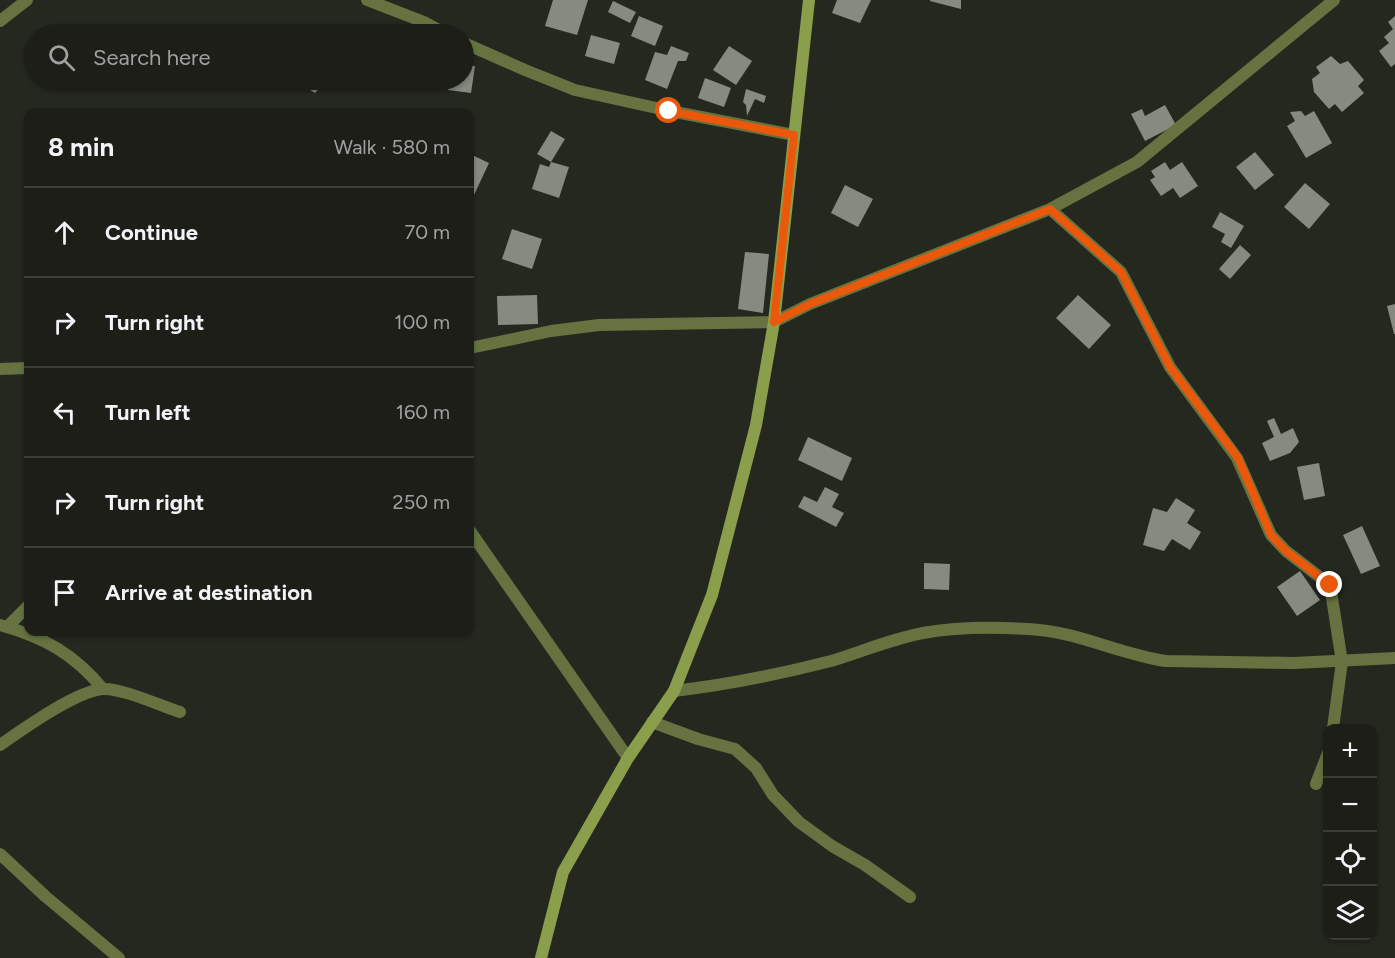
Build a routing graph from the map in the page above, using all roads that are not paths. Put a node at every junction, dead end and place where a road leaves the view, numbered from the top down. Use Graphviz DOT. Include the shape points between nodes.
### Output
graph roads {
  1 [pos="27,0"];
  2 [pos="367,0"];
  3 [pos="809,0"];
  4 [pos="1334,0"];
  5 [pos="0,21"];
  6 [pos="428,24"];
  7 [pos="474,47"];
  8 [pos="794,135"];
  9 [pos="1050,209"];
  10 [pos="774,322"];
  11 [pos="474,347"];
  12 [pos="24,368"];
  13 [pos="0,369"];
  14 [pos="474,537"];
  15 [pos="24,609"];
  16 [pos="4,626"];
  17 [pos="24,633"];
  18 [pos="32,636"];
  19 [pos="1395,658"];
  20 [pos="1342,662"];
  21 [pos="103,689"];
  22 [pos="674,691"];
  23 [pos="180,712"];
  24 [pos="652,722"];
  25 [pos="1335,724"];
  26 [pos="0,745"];
  27 [pos="628,758"];
  28 [pos="1323,766"];
  29 [pos="1316,784"];
  30 [pos="0,854"];
  31 [pos="910,897"];
  32 [pos="119,958"];
  33 [pos="541,958"];
  1 -- 5 [label="street"];
  2 -- 6 [label="street"];
  3 -- 8 [label="main road"];
  4 -- 9 [label="street" via="1137,162"];
  7 -- 8 [label="street" via="575,90"];
  8 -- 10 [label="main road"];
  9 -- 10 [label="street" via="810,304"];
  9 -- 20 [label="street" via="1121,272 1170,367 1238,458 1271,535 1330,585"];
  10 -- 11 [label="street" via="599,325"];
  10 -- 22 [label="main road" via="756,425 712,595"];
  12 -- 13 [label="street"];
  14 -- 27 [label="street"];
  15 -- 16 [label="street"];
  16 -- 17 [label="street"];
  18 -- 21 [label="street" via="70,656"];
  19 -- 20 [label="street"];
  20 -- 22 [label="street" via="1166,661 1058,633 1030,629 957,630 916,634 800,668"];
  20 -- 25 [label="street"];
  21 -- 23 [label="street"];
  21 -- 26 [label="street" via="66,704"];
  22 -- 24 [label="main road"];
  24 -- 27 [label="main road"];
  24 -- 31 [label="street" via="735,749 756,768 773,795 799,822"];
  27 -- 33 [label="main road" via="563,873"];
  28 -- 29 [label="street"];
  30 -- 32 [label="street"];
}
